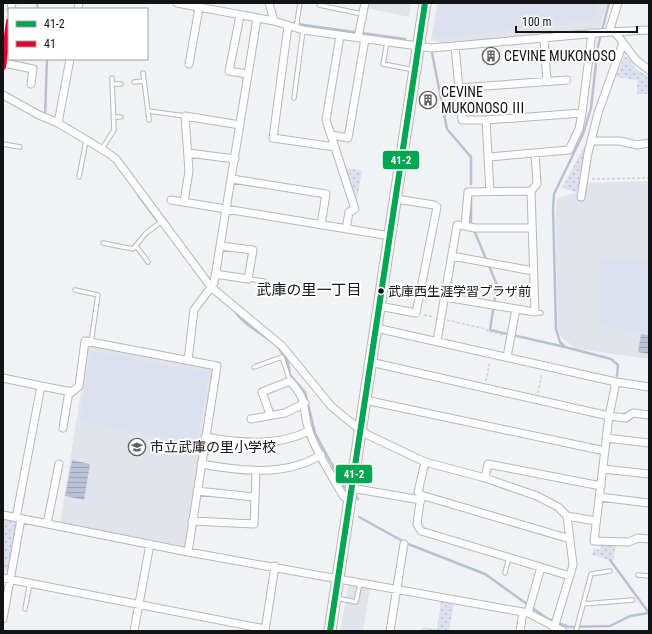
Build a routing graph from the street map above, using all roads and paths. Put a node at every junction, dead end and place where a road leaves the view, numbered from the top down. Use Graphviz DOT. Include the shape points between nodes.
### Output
graph roads {
  1 [pos="177,3"];
  2 [pos="269,3"];
  3 [pos="300,3"];
  4 [pos="365,3"];
  5 [pos="425,3"];
  6 [pos="618,3"];
  7 [pos="319,5"];
  8 [pos="199,8"];
  9 [pos="362,14"];
  10 [pos="240,16"];
  11 [pos="257,19"];
  12 [pos="274,21"];
  13 [pos="288,26"];
  14 [pos="8,27"];
  15 [pos="300,29"];
  16 [pos="649,30"];
  17 [pos="612,32"];
  18 [pos="592,33"];
  19 [pos="340,36"];
  20 [pos="360,36"];
  21 [pos="544,38"];
  22 [pos="388,41"];
  23 [pos="623,43"];
  24 [pos="5,44"];
  25 [pos="419,45"];
  26 [pos="455,46"];
  27 [pos="70,60"];
  28 [pos="189,64"];
  29 [pos="3,65"];
  30 [pos="649,70"];
  31 [pos="415,71"];
  32 [pos="143,73"];
  33 [pos="247,74"];
  34 [pos="112,78"];
  35 [pos="567,80"];
  36 [pos="144,81"];
  37 [pos="134,82"];
  38 [pos="547,82"];
  39 [pos="31,84"];
  40 [pos="112,84"];
  41 [pos="121,84"];
  42 [pos="459,88"];
  43 [pos="3,95"];
  44 [pos="294,98"];
  45 [pos="148,111"];
  46 [pos="582,113"];
  47 [pos="185,116"];
  48 [pos="113,117"];
  49 [pos="121,117"];
  50 [pos="149,120"];
  51 [pos="486,120"];
  52 [pos="58,123"];
  53 [pos="240,125"];
  54 [pos="331,135"];
  55 [pos="86,140"];
  56 [pos="592,141"];
  57 [pos="649,143"];
  58 [pos="3,144"];
  59 [pos="20,147"];
  60 [pos="335,147"];
  61 [pos="102,149"];
  62 [pos="188,153"];
  63 [pos="535,153"];
  64 [pos="488,157"];
  65 [pos="234,159"];
  66 [pos="79,177"];
  67 [pos="649,178"];
  68 [pos="232,179"];
  69 [pos="584,179"];
  70 [pos="531,191"];
  71 [pos="490,192"];
  72 [pos="581,197"];
  73 [pos="396,198"];
  74 [pos="171,200"];
  75 [pos="184,202"];
  76 [pos="227,209"];
  77 [pos="161,222"];
  78 [pos="321,225"];
  79 [pos="471,227"];
  80 [pos="532,228"];
  81 [pos="346,229"];
  82 [pos="390,236"];
  83 [pos="103,243"];
  84 [pos="136,246"];
  85 [pos="220,246"];
  86 [pos="452,256"];
  87 [pos="148,262"];
  88 [pos="533,271"];
  89 [pos="215,274"];
  90 [pos="248,279"];
  91 [pos="264,281"];
  92 [pos="211,287"];
  93 [pos="75,290"];
  94 [pos="445,296"];
  95 [pos="379,306"];
  96 [pos="516,309"];
  97 [pos="416,313"];
  98 [pos="441,319"];
  99 [pos="376,328"];
  100 [pos="511,334"];
  101 [pos="437,341"];
  102 [pos="91,342"];
  103 [pos="492,354"];
  104 [pos="507,357"];
  105 [pos="188,360"];
  106 [pos="370,362"];
  107 [pos="543,365"];
  108 [pos="254,367"];
  109 [pos="3,378"];
  110 [pos="290,381"];
  111 [pos="616,382"];
  112 [pos="41,386"];
  113 [pos="649,387"];
  114 [pos="485,388"];
  115 [pos="69,391"];
  116 [pos="364,400"];
  117 [pos="536,400"];
  118 [pos="305,403"];
  119 [pos="270,414"];
  120 [pos="649,415"];
  121 [pos="609,416"];
  122 [pos="251,419"];
  123 [pos="63,428"];
  124 [pos="360,428"];
  125 [pos="309,431"];
  126 [pos="205,438"];
  127 [pos="606,438"];
  128 [pos="649,443"];
  129 [pos="606,451"];
  130 [pos="321,455"];
  131 [pos="425,462"];
  132 [pos="59,464"];
  133 [pos="201,464"];
  134 [pos="603,468"];
  135 [pos="256,471"];
  136 [pos="649,474"];
  137 [pos="485,478"];
  138 [pos="601,486"];
  139 [pos="197,491"];
  140 [pos="350,494"];
  141 [pos="254,497"];
  142 [pos="421,497"];
  143 [pos="599,497"];
  144 [pos="649,503"];
  145 [pos="3,515"];
  146 [pos="567,516"];
  147 [pos="19,518"];
  148 [pos="192,521"];
  149 [pos="596,521"];
  150 [pos="48,524"];
  151 [pos="570,539"];
  152 [pos="649,539"];
  153 [pos="150,544"];
  154 [pos="404,544"];
  155 [pos="188,552"];
  156 [pos="509,557"];
  157 [pos="275,566"];
  158 [pos="541,567"];
  159 [pos="610,571"];
  160 [pos="505,573"];
  161 [pos="638,575"];
  162 [pos="570,576"];
  163 [pos="649,576"];
  164 [pos="3,578"];
  165 [pos="11,579"];
  166 [pos="338,579"];
  167 [pos="30,583"];
  168 [pos="360,583"];
  169 [pos="396,589"];
  170 [pos="335,598"];
  171 [pos="633,600"];
  172 [pos="140,603"];
  173 [pos="583,604"];
  174 [pos="25,609"];
  175 [pos="527,610"];
  176 [pos="3,619"];
  177 [pos="556,624"];
  178 [pos="265,630"];
  179 [pos="576,630"];
  180 [pos="134,631"];
  181 [pos="330,631"];
  182 [pos="390,631"];
  183 [pos="520,631"];
  184 [pos="563,631"];
  1 -- 8 [label="street"];
  2 -- 12 [label="street"];
  3 -- 15 [label="lane"];
  4 -- 9 [label="street"];
  5 -- 25 [label="main road"];
  6 -- 17 [label="street"];
  7 -- 9 [label="lane"];
  8 -- 10 [label="street"];
  8 -- 28 [label="street"];
  9 -- 20 [label="street"];
  10 -- 11 [label="street"];
  10 -- 33 [label="street" via="229,71"];
  11 -- 12 [label="street"];
  11 -- 33 [label="street"];
  12 -- 13 [label="street"];
  13 -- 15 [label="street"];
  13 -- 60 [label="street" via="273,138"];
  14 -- 24 [label="street"];
  15 -- 19 [label="street"];
  15 -- 44 [label="lane" via="297,90"];
  16 -- 17 [label="street"];
  17 -- 18 [label="street"];
  17 -- 23 [label="street"];
  18 -- 21 [label="street"];
  18 -- 46 [label="street"];
  19 -- 20 [label="street"];
  19 -- 54 [label="street" via="326,120"];
  20 -- 22 [label="street"];
  20 -- 54 [label="street" via="348,138"];
  21 -- 26 [label="street"];
  21 -- 38 [label="street"];
  22 -- 25 [label="street"];
  22 -- 31 [label="lane" via="383,64"];
  23 -- 30 [label="street" via="636,60"];
  23 -- 56 [label="street" via="598,113"];
  24 -- 29 [label="street"];
  25 -- 26 [label="street" via="432,48"];
  25 -- 31 [label="main road"];
  26 -- 42 [label="street"];
  27 -- 52 [label="street"];
  29 -- 39 [label="street" via="33,69"];
  31 -- 73 [label="main road"];
  32 -- 36 [label="lane"];
  33 -- 53 [label="street"];
  34 -- 40 [label="lane"];
  35 -- 38 [label="street"];
  36 -- 37 [label="lane"];
  36 -- 45 [label="lane"];
  38 -- 42 [label="street"];
  40 -- 41 [label="lane"];
  40 -- 48 [label="lane"];
  42 -- 51 [label="street" via="462,120"];
  43 -- 52 [label="street"];
  45 -- 47 [label="lane"];
  45 -- 50 [label="lane"];
  46 -- 51 [label="street"];
  46 -- 63 [label="street" via="579,129 569,150"];
  47 -- 53 [label="street"];
  47 -- 62 [label="street"];
  48 -- 49 [label="lane"];
  48 -- 61 [label="lane" via="114,130"];
  51 -- 64 [label="street"];
  52 -- 55 [label="street"];
  53 -- 65 [label="street"];
  54 -- 60 [label="street"];
  55 -- 61 [label="street"];
  55 -- 66 [label="lane"];
  56 -- 57 [label="street" via="620,141 637,145"];
  56 -- 69 [label="street"];
  58 -- 59 [label="lane"];
  60 -- 81 [label="street" via="355,209 349,212"];
  61 -- 77 [label="street" via="116,159"];
  62 -- 65 [label="street"];
  62 -- 75 [label="street" via="190,171"];
  63 -- 64 [label="street"];
  63 -- 70 [label="street" via="537,184"];
  64 -- 71 [label="street"];
  65 -- 68 [label="street"];
  67 -- 69 [label="path"];
  68 -- 76 [label="street"];
  68 -- 78 [label="street" via="326,194"];
  69 -- 72 [label="street"];
  70 -- 71 [label="street"];
  70 -- 80 [label="street"];
  71 -- 79 [label="street" via="468,192"];
  73 -- 82 [label="main road"];
  73 -- 97 [label="street" via="437,207"];
  74 -- 75 [label="street"];
  75 -- 76 [label="street"];
  76 -- 78 [label="street"];
  76 -- 85 [label="street"];
  77 -- 84 [label="lane" via="146,233"];
  77 -- 92 [label="street"];
  78 -- 81 [label="street"];
  79 -- 80 [label="street"];
  79 -- 86 [label="street" via="458,225"];
  80 -- 88 [label="street"];
  81 -- 82 [label="street"];
  82 -- 95 [label="main road"];
  83 -- 84 [label="lane" via="133,249"];
  84 -- 87 [label="lane"];
  85 -- 89 [label="street"];
  85 -- 90 [label="street" via="253,250"];
  86 -- 88 [label="street"];
  86 -- 94 [label="street"];
  88 -- 96 [label="street" via="538,312"];
  89 -- 90 [label="street"];
  89 -- 92 [label="street"];
  90 -- 91 [label="lane"];
  92 -- 105 [label="street" via="194,310"];
  92 -- 124 [label="street" via="271,335 331,406"];
  93 -- 102 [label="lane" via="98,295"];
  94 -- 96 [label="street"];
  94 -- 98 [label="street"];
  95 -- 97 [label="street"];
  95 -- 99 [label="main road"];
  96 -- 100 [label="street"];
  97 -- 98 [label="path"];
  98 -- 100 [label="path"];
  98 -- 101 [label="street"];
  99 -- 101 [label="street"];
  99 -- 106 [label="main road"];
  100 -- 104 [label="street"];
  101 -- 103 [label="street"];
  102 -- 105 [label="street"];
  102 -- 115 [label="street" via="85,341 79,386 72,392"];
  103 -- 104 [label="street"];
  103 -- 114 [label="path"];
  104 -- 107 [label="street"];
  105 -- 126 [label="street" via="217,366"];
  106 -- 114 [label="street"];
  106 -- 116 [label="main road"];
  107 -- 111 [label="street"];
  107 -- 117 [label="path"];
  108 -- 110 [label="lane" via="282,357"];
  109 -- 112 [label="street"];
  110 -- 118 [label="street" via="301,393"];
  110 -- 119 [label="street" via="262,392"];
  111 -- 113 [label="street"];
  111 -- 121 [label="street"];
  112 -- 115 [label="street"];
  112 -- 147 [label="street"];
  114 -- 117 [label="street"];
  115 -- 123 [label="street"];
  116 -- 124 [label="main road"];
  116 -- 129 [label="street"];
  117 -- 121 [label="street"];
  118 -- 119 [label="street" via="285,413"];
  118 -- 125 [label="street"];
  119 -- 122 [label="street"];
  120 -- 121 [label="street" via="632,413 626,418"];
  121 -- 127 [label="street"];
  124 -- 131 [label="street" via="368,435"];
  124 -- 140 [label="main road"];
  125 -- 126 [label="street" via="278,442"];
  125 -- 130 [label="street"];
  126 -- 133 [label="street"];
  127 -- 128 [label="street"];
  127 -- 129 [label="street"];
  129 -- 134 [label="street"];
  130 -- 135 [label="street" via="301,464 276,470"];
  130 -- 140 [label="street" via="344,497"];
  131 -- 137 [label="street"];
  131 -- 142 [label="street" via="418,492"];
  132 -- 150 [label="street"];
  133 -- 135 [label="street"];
  133 -- 139 [label="street"];
  134 -- 136 [label="street"];
  134 -- 138 [label="street"];
  135 -- 141 [label="street"];
  137 -- 138 [label="street" via="488,464"];
  137 -- 146 [label="street" via="537,496"];
  138 -- 143 [label="street"];
  139 -- 141 [label="street"];
  139 -- 148 [label="street"];
  140 -- 142 [label="street"];
  140 -- 166 [label="main road"];
  141 -- 148 [label="street" via="254,524"];
  142 -- 151 [label="street"];
  142 -- 156 [label="street" via="416,524 421,531"];
  143 -- 144 [label="street"];
  143 -- 149 [label="street"];
  145 -- 147 [label="street"];
  146 -- 149 [label="street"];
  146 -- 151 [label="street"];
  147 -- 150 [label="street"];
  147 -- 165 [label="street"];
  148 -- 155 [label="street"];
  149 -- 152 [label="street" via="594,541 629,542 638,538"];
  150 -- 153 [label="street"];
  151 -- 162 [label="street" via="573,565"];
  153 -- 155 [label="street"];
  153 -- 172 [label="street"];
  154 -- 169 [label="street"];
  155 -- 157 [label="street"];
  156 -- 158 [label="street"];
  156 -- 160 [label="lane"];
  157 -- 166 [label="street"];
  157 -- 178 [label="street"];
  158 -- 162 [label="street"];
  158 -- 175 [label="street"];
  159 -- 173 [label="lane" via="591,574"];
  161 -- 163 [label="lane"];
  162 -- 177 [label="street"];
  164 -- 165 [label="street"];
  165 -- 167 [label="street"];
  165 -- 176 [label="street"];
  166 -- 168 [label="street"];
  166 -- 170 [label="main road"];
  167 -- 172 [label="street"];
  167 -- 174 [label="lane"];
  168 -- 169 [label="street"];
  168 -- 170 [label="lane" via="356,602"];
  169 -- 175 [label="street"];
  169 -- 182 [label="street"];
  170 -- 181 [label="main road"];
  171 -- 173 [label="lane"];
  172 -- 178 [label="street"];
  172 -- 180 [label="street"];
  173 -- 179 [label="lane"];
  175 -- 177 [label="street"];
  175 -- 183 [label="street"];
  177 -- 184 [label="street"];
}
